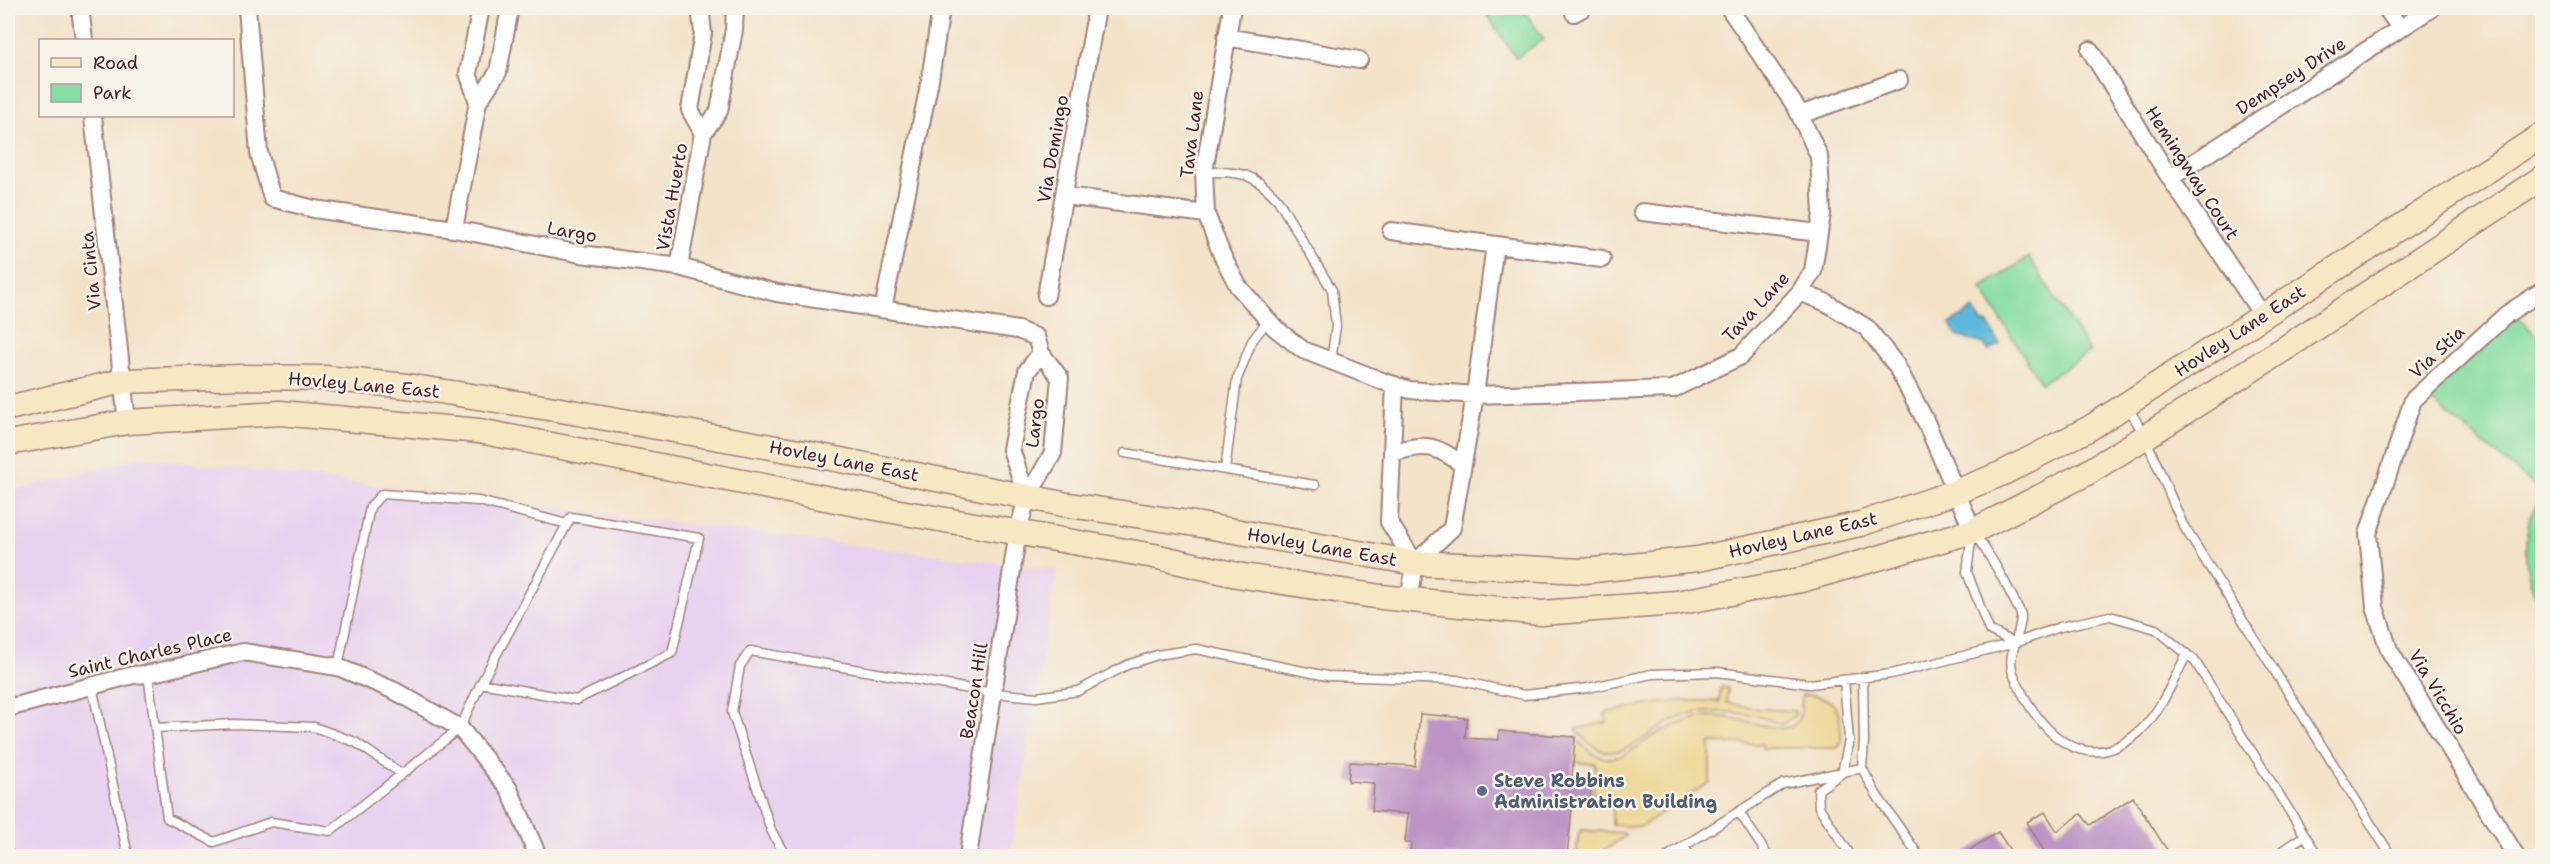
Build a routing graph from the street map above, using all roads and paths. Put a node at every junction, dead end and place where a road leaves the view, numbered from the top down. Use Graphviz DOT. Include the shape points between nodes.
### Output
graph roads {
  1 [pos="80,8"];
  2 [pos="247,8"];
  3 [pos="481,8"];
  4 [pos="510,8"];
  5 [pos="704,8"];
  6 [pos="735,8"];
  7 [pos="941,8"];
  8 [pos="1097,8"];
  9 [pos="1232,8"];
  10 [pos="1728,8"];
  11 [pos="2386,8"];
  12 [pos="2432,8"];
  13 [pos="2400,28"];
  14 [pos="1226,37"];
  15 [pos="84,39"];
  16 [pos="2090,50"];
  17 [pos="1359,60"];
  18 [pos="1899,80"];
  19 [pos="478,102"];
  20 [pos="1800,116"];
  21 [pos="93,117"];
  22 [pos="703,133"];
  23 [pos="2542,135"];
  24 [pos="1204,172"];
  25 [pos="2170,178"];
  26 [pos="2542,178"];
  27 [pos="1065,196"];
  28 [pos="1642,212"];
  29 [pos="1206,214"];
  30 [pos="454,229"];
  31 [pos="1391,231"];
  32 [pos="1819,233"];
  33 [pos="1495,245"];
  34 [pos="1602,258"];
  35 [pos="679,267"];
  36 [pos="2542,291"];
  37 [pos="1800,292"];
  38 [pos="1046,296"];
  39 [pos="883,309"];
  40 [pos="2263,316"];
  41 [pos="1268,320"];
  42 [pos="1041,353"];
  43 [pos="1330,361"];
  44 [pos="123,381"];
  45 [pos="1395,385"];
  46 [pos="1475,396"];
  47 [pos="2127,404"];
  48 [pos="8,408"];
  49 [pos="127,422"];
  50 [pos="2145,437"];
  51 [pos="8,443"];
  52 [pos="1125,453"];
  53 [pos="1392,453"];
  54 [pos="1463,465"];
  55 [pos="1225,470"];
  56 [pos="1315,485"];
  57 [pos="1956,492"];
  58 [pos="1027,498"];
  59 [pos="567,524"];
  60 [pos="1018,531"];
  61 [pos="1972,531"];
  62 [pos="2368,534"];
  63 [pos="1415,563"];
  64 [pos="1410,601"];
  65 [pos="2015,643"];
  66 [pos="2187,654"];
  67 [pos="338,667"];
  68 [pos="148,674"];
  69 [pos="1863,677"];
  70 [pos="1844,680"];
  71 [pos="481,683"];
  72 [pos="92,686"];
  73 [pos="993,693"];
  74 [pos="8,708"];
  75 [pos="155,728"];
  76 [pos="460,729"];
  77 [pos="1862,768"];
  78 [pos="1842,773"];
  79 [pos="402,774"];
  80 [pos="1739,812"];
  81 [pos="2304,836"];
  82 [pos="1684,846"];
  83 [pos="128,856"];
  84 [pos="239,856"];
  85 [pos="253,856"];
  86 [pos="538,856"];
  87 [pos="785,856"];
  88 [pos="968,856"];
  89 [pos="1668,856"];
  90 [pos="1690,856"];
  91 [pos="1768,856"];
  92 [pos="1851,856"];
  93 [pos="1919,856"];
  94 [pos="2274,856"];
  95 [pos="2318,856"];
  96 [pos="2391,856"];
  97 [pos="2516,856"];
  1 -- 15 [label="street"];
  2 -- 30 [label="street, Largo" via="260,153 272,198 314,209"];
  3 -- 19 [label="street" via="468,73"];
  4 -- 19 [label="street" via="498,72"];
  5 -- 22 [label="street, Vista Huerto" via="690,110"];
  6 -- 22 [label="street, Vista Huerto" via="719,111"];
  7 -- 39 [label="street"];
  8 -- 27 [label="street, Via Domingo"];
  9 -- 14 [label="street, Tava Lane"];
  10 -- 20 [label="street, Tava Lane"];
  11 -- 13 [label="street"];
  12 -- 13 [label="street, Dempsey Drive"];
  13 -- 25 [label="street, Dempsey Drive"];
  14 -- 17 [label="street"];
  14 -- 24 [label="street, Tava Lane"];
  16 -- 25 [label="street, Hemingway Court"];
  18 -- 20 [label="street"];
  19 -- 30 [label="street"];
  20 -- 32 [label="street, Tava Lane" via="1819,156"];
  21 -- 44 [label="street, Via Cinta"];
  22 -- 35 [label="street, Vista Huerto"];
  23 -- 40 [label="main road, Hovley Lane East"];
  24 -- 29 [label="street, Tava Lane"];
  24 -- 43 [label="lane" via="1239,172 1268,188 1278,200 1332,290 1336,326"];
  25 -- 40 [label="street, Hemingway Court"];
  26 -- 50 [label="main road, Hovley Lane East"];
  27 -- 29 [label="street"];
  27 -- 38 [label="street, Via Domingo"];
  28 -- 32 [label="street"];
  29 -- 41 [label="street, Tava Lane" via="1238,286"];
  30 -- 35 [label="street, Largo" via="580,254"];
  31 -- 33 [label="street"];
  32 -- 37 [label="street, Tava Lane" via="1812,271"];
  33 -- 34 [label="street"];
  33 -- 46 [label="street"];
  35 -- 39 [label="street, Largo" via="777,293"];
  36 -- 62 [label="street, Via Stia" via="2507,314 2413,400"];
  37 -- 46 [label="street, Tava Lane" via="1741,356 1673,389"];
  37 -- 57 [label="street" via="1827,303 1867,328 1896,365"];
  39 -- 42 [label="street, Largo" via="1018,330 1036,337"];
  40 -- 47 [label="main road, Hovley Lane East"];
  41 -- 43 [label="street, Tava Lane" via="1303,350"];
  41 -- 55 [label="lane" via="1252,341 1237,379"];
  42 -- 58 [label="street, Largo" via="1027,371 1011,448"];
  42 -- 58 [label="street, Largo" via="1059,378 1053,453"];
  43 -- 45 [label="street, Tava Lane"];
  44 -- 48 [label="main road, Hovley Lane East"];
  44 -- 49 [label="street, Via Cinta"];
  44 -- 58 [label="main road, Hovley Lane East" via="324,378 407,386 805,453"];
  45 -- 46 [label="street, Tava Lane"];
  45 -- 53 [label="street"];
  46 -- 54 [label="street"];
  47 -- 50 [label="lane"];
  47 -- 57 [label="main road, Hovley Lane East" via="2003,473"];
  49 -- 51 [label="main road, Hovley Lane East"];
  49 -- 60 [label="main road, Hovley Lane East" via="280,413 479,431 731,481"];
  50 -- 61 [label="main road, Hovley Lane East" via="2085,474"];
  50 -- 96 [label="lane" via="2183,525"];
  52 -- 55 [label="lane"];
  53 -- 54 [label="street" via="1417,446 1434,447"];
  53 -- 63 [label="street" via="1389,522"];
  54 -- 63 [label="street" via="1452,528"];
  55 -- 56 [label="lane"];
  57 -- 61 [label="street"];
  57 -- 63 [label="main road, Hovley Lane East" via="1860,524 1698,559 1584,571"];
  58 -- 60 [label="street, Largo"];
  58 -- 63 [label="main road, Hovley Lane East"];
  59 -- 67 [label="lane" via="479,501 382,494 370,507"];
  59 -- 71 [label="lane"];
  59 -- 71 [label="lane" via="571,518 699,538 672,653 576,700"];
  60 -- 64 [label="main road, Hovley Lane East" via="1237,575"];
  60 -- 73 [label="street, Beacon Hill"];
  61 -- 64 [label="main road, Hovley Lane East" via="1801,580 1676,603 1541,613"];
  61 -- 65 [label="lane" via="1994,559 2021,614"];
  61 -- 65 [label="lane" via="1967,572 1989,630"];
  62 -- 97 [label="street, Via Vicchio" via="2374,607 2389,650"];
  63 -- 64 [label="street"];
  65 -- 66 [label="lane" via="2057,627 2110,616 2156,629"];
  65 -- 66 [label="lane" via="2012,671 2043,725 2061,743 2090,751 2110,748 2140,731 2154,715"];
  65 -- 69 [label="lane" via="1891,674"];
  66 -- 81 [label="lane" via="2226,708"];
  67 -- 68 [label="street, Saint Charles Place" via="243,652"];
  67 -- 76 [label="street, Saint Charles Place" via="395,691"];
  68 -- 72 [label="street, Saint Charles Place"];
  68 -- 75 [label="lane"];
  69 -- 70 [label="lane"];
  69 -- 77 [label="lane"];
  70 -- 73 [label="lane" via="1810,684 1717,672 1652,674 1588,688 1524,694 1457,680 1327,676 1196,649 1127,665 1078,691 1037,697"];
  70 -- 78 [label="lane" via="1849,740"];
  71 -- 76 [label="lane"];
  72 -- 74 [label="street, Saint Charles Place"];
  72 -- 83 [label="lane"];
  73 -- 87 [label="lane" via="750,651 740,666 732,712 771,830"];
  73 -- 88 [label="street, Beacon Hill"];
  75 -- 79 [label="lane" via="234,724 314,727 355,742"];
  75 -- 79 [label="lane" via="167,818 214,842 271,822 330,831"];
  76 -- 79 [label="lane"];
  76 -- 86 [label="street, Saint Charles Place" via="509,789"];
  77 -- 78 [label="lane"];
  77 -- 93 [label="lane"];
  78 -- 80 [label="lane" via="1783,784"];
  78 -- 92 [label="lane" via="1818,790 1819,807"];
  80 -- 82 [label="lane"];
  80 -- 91 [label="lane"];
  81 -- 94 [label="lane"];
  81 -- 95 [label="lane"];
  82 -- 89 [label="lane"];
  82 -- 90 [label="lane"];
  84 -- 85 [label="lane"];
}
